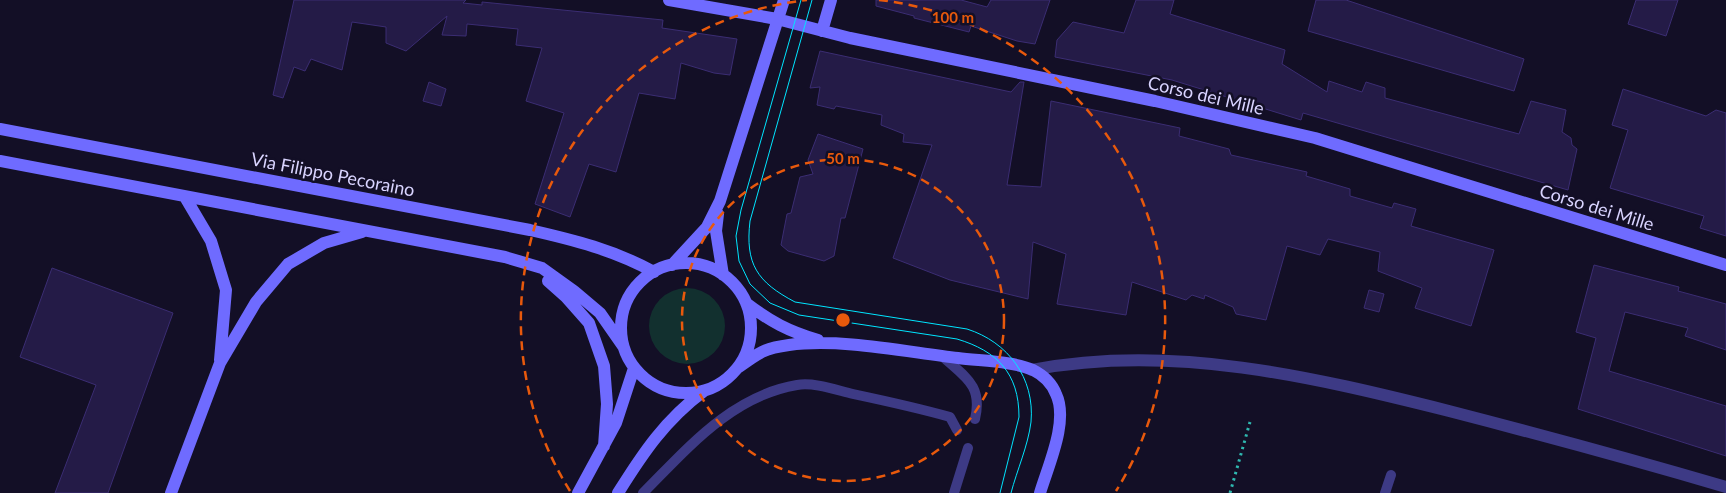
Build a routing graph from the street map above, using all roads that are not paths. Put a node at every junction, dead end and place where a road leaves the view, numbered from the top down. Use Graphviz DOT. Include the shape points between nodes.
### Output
graph roads {
  1 [pos="669,0"];
  2 [pos="784,0"];
  3 [pos="832,0"];
  4 [pos="777,19"];
  5 [pos="822,30"];
  6 [pos="0,129"];
  7 [pos="0,161"];
  8 [pos="185,197"];
  9 [pos="720,201"];
  10 [pos="365,231"];
  11 [pos="527,264"];
  12 [pos="672,265"];
  13 [pos="1726,265"];
  14 [pos="654,272"];
  15 [pos="723,275"];
  16 [pos="746,303"];
  17 [pos="825,342"];
  18 [pos="623,346"];
  19 [pos="942,356"];
  20 [pos="220,363"];
  21 [pos="739,367"];
  22 [pos="634,368"];
  23 [pos="1032,370"];
  24 [pos="704,391"];
  25 [pos="974,419"];
  26 [pos="957,430"];
  27 [pos="604,446"];
  28 [pos="968,448"];
  29 [pos="1391,475"];
  30 [pos="1726,487"];
  31 [pos="171,493"];
  32 [pos="578,493"];
  33 [pos="618,493"];
  34 [pos="643,493"];
  35 [pos="954,493"];
  36 [pos="1040,493"];
  37 [pos="1385,493"];
  1 -- 4 [label="street, Corso dei Mille"];
  2 -- 4 [label="street"];
  3 -- 5 [label="street"];
  4 -- 5 [label="street, Corso dei Mille"];
  4 -- 9 [label="street"];
  5 -- 13 [label="street, Corso dei Mille" via="1315,138"];
  6 -- 14 [label="street, Via Filippo Pecoraino" via="530,230 592,244"];
  7 -- 8 [label="street"];
  8 -- 10 [label="street"];
  8 -- 20 [label="street" via="211,241 226,290"];
  9 -- 12 [label="street" via="707,227"];
  9 -- 15 [label="street" via="716,230"];
  10 -- 11 [label="street"];
  10 -- 20 [label="street" via="324,243 288,264 256,302"];
  11 -- 18 [label="street" via="542,268 600,313"];
  11 -- 27 [label="street" via="566,296 588,323 604,366 607,404"];
  12 -- 14 [label="street"];
  12 -- 15 [label="street" via="707,267"];
  14 -- 18 [label="street" via="637,286 626,304 621,324"];
  15 -- 16 [label="street" via="737,287"];
  16 -- 17 [label="street" via="786,330"];
  16 -- 21 [label="street" via="751,319 751,336"];
  17 -- 19 [label="street"];
  17 -- 21 [label="street" via="761,350"];
  18 -- 22 [label="street"];
  19 -- 23 [label="street"];
  19 -- 25 [label="lane" via="968,379 977,392"];
  20 -- 31 [label="street"];
  21 -- 24 [label="street" via="723,382"];
  22 -- 24 [label="street" via="654,385 678,393"];
  22 -- 27 [label="street" via="616,423"];
  23 -- 30 [label="street" via="1074,362 1122,359 1193,362 1284,374 1407,400 1590,447"];
  23 -- 36 [label="street" via="1047,380 1057,395 1059,431"];
  24 -- 33 [label="street" via="680,408 657,434"];
  26 -- 34 [label="lane" via="950,417 826,388 799,385 771,392 733,411 704,432"];
  27 -- 32 [label="street"];
  28 -- 35 [label="lane"];
  29 -- 37 [label="lane"];
}
